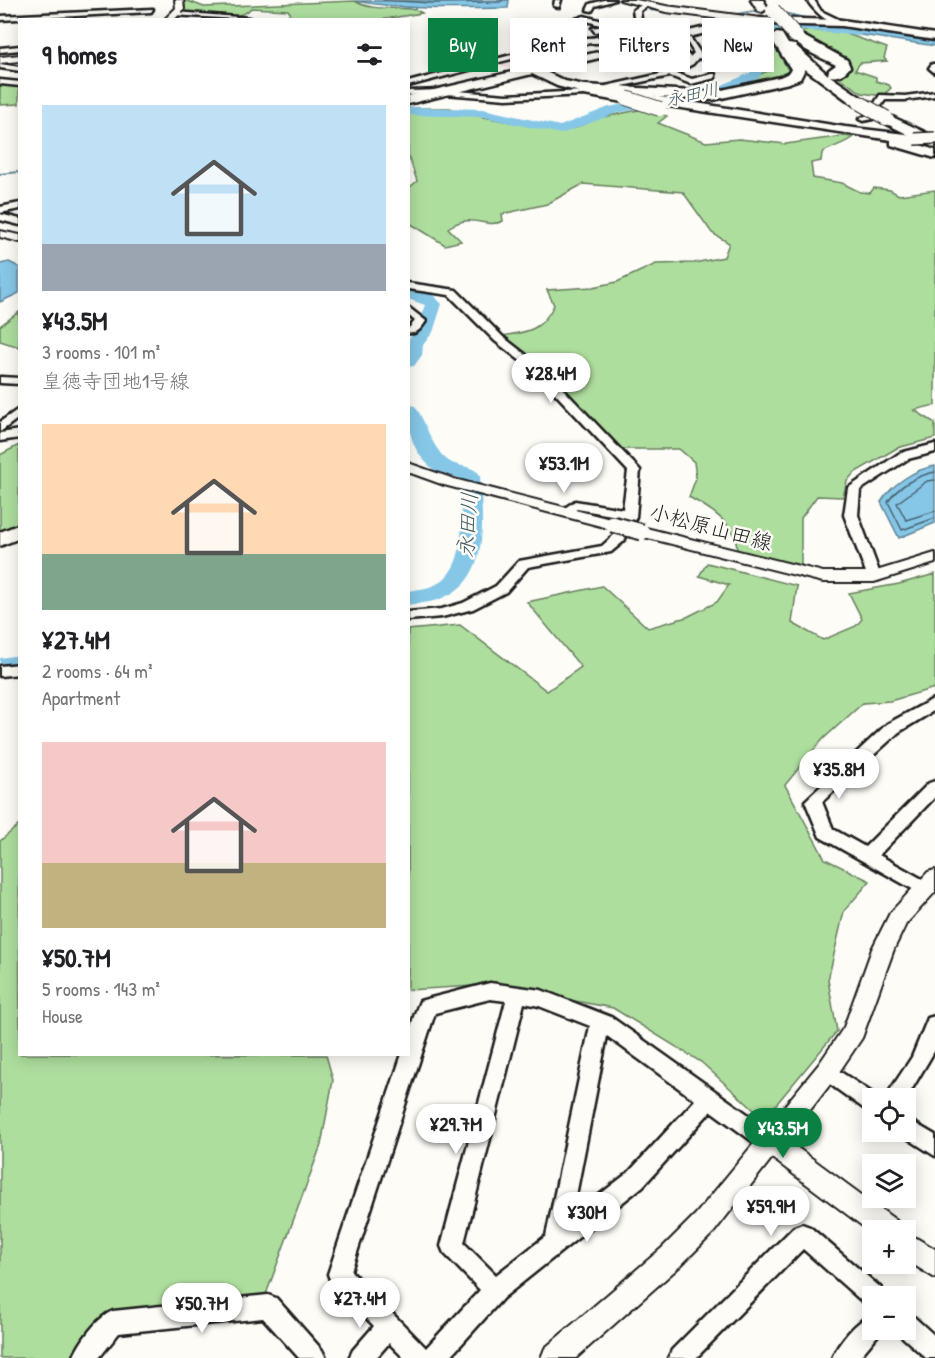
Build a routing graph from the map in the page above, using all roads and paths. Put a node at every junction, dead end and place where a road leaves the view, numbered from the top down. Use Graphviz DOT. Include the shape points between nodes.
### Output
graph roads {
  1 [pos="151,0"];
  2 [pos="179,0"];
  3 [pos="612,0"];
  4 [pos="624,0"];
  5 [pos="810,0"];
  6 [pos="116,1"];
  7 [pos="645,5"];
  8 [pos="764,8"];
  9 [pos="151,10"];
  10 [pos="590,10"];
  11 [pos="117,12"];
  12 [pos="19,17"];
  13 [pos="172,17"];
  14 [pos="0,18"];
  15 [pos="138,18"];
  16 [pos="196,18"];
  17 [pos="18,22"];
  18 [pos="842,23"];
  19 [pos="17,26"];
  20 [pos="690,34"];
  21 [pos="786,36"];
  22 [pos="570,37"];
  23 [pos="935,37"];
  24 [pos="690,39"];
  25 [pos="587,40"];
  26 [pos="591,41"];
  27 [pos="599,41"];
  28 [pos="18,48"];
  29 [pos="0,50"];
  30 [pos="18,58"];
  31 [pos="690,59"];
  32 [pos="693,59"];
  33 [pos="0,60"];
  34 [pos="702,60"];
  35 [pos="0,66"];
  36 [pos="935,66"];
  37 [pos="18,70"];
  38 [pos="935,71"];
  39 [pos="18,72"];
  40 [pos="530,72"];
  41 [pos="536,72"];
  42 [pos="670,73"];
  43 [pos="834,73"];
  44 [pos="712,76"];
  45 [pos="815,77"];
  46 [pos="1,82"];
  47 [pos="410,83"];
  48 [pos="18,84"];
  49 [pos="584,89"];
  50 [pos="445,92"];
  51 [pos="410,93"];
  52 [pos="935,93"];
  53 [pos="643,99"];
  54 [pos="410,100"];
  55 [pos="716,104"];
  56 [pos="888,116"];
  57 [pos="862,119"];
  58 [pos="845,131"];
  59 [pos="935,138"];
  60 [pos="935,143"];
  61 [pos="935,154"];
  62 [pos="18,199"];
  63 [pos="0,201"];
  64 [pos="18,207"];
  65 [pos="0,210"];
  66 [pos="0,217"];
  67 [pos="18,222"];
  68 [pos="0,234"];
  69 [pos="18,238"];
  70 [pos="410,286"];
  71 [pos="410,312"];
  72 [pos="412,331"];
  73 [pos="0,380"];
  74 [pos="18,381"];
  75 [pos="18,413"];
  76 [pos="0,428"];
  77 [pos="18,434"];
  78 [pos="0,437"];
  79 [pos="935,448"];
  80 [pos="410,468"];
  81 [pos="565,512"];
  82 [pos="630,514"];
  83 [pos="18,531"];
  84 [pos="0,540"];
  85 [pos="935,558"];
  86 [pos="874,577"];
  87 [pos="410,616"];
  88 [pos="18,669"];
  89 [pos="0,671"];
  90 [pos="935,703"];
  91 [pos="935,787"];
  92 [pos="867,856"];
  93 [pos="930,884"];
  94 [pos="517,995"];
  95 [pos="600,1022"];
  96 [pos="935,1024"];
  97 [pos="827,1071"];
  98 [pos="903,1088"];
  99 [pos="862,1096"];
  100 [pos="710,1098"];
  101 [pos="916,1134"];
  102 [pos="770,1142"];
  103 [pos="935,1147"];
  104 [pos="875,1220"];
  105 [pos="556,1242"];
  106 [pos="916,1251"];
  107 [pos="935,1265"];
  108 [pos="862,1286"];
  109 [pos="495,1290"];
  110 [pos="389,1326"];
  111 [pos="916,1334"];
  112 [pos="862,1338"];
  113 [pos="935,1352"];
  114 [pos="84,1358"];
  115 [pos="314,1358"];
  116 [pos="361,1358"];
  117 [pos="420,1358"];
  118 [pos="433,1358"];
  119 [pos="555,1358"];
  120 [pos="680,1358"];
  121 [pos="844,1358"];
  1 -- 9 [label="street"];
  2 -- 13 [label="street" via="180,9"];
  3 -- 10 [label="street" via="592,5"];
  4 -- 7 [label="street"];
  5 -- 18 [label="street" via="819,12"];
  6 -- 11 [label="street"];
  7 -- 8 [label="street"];
  7 -- 26 [label="street" via="636,10 639,24"];
  8 -- 18 [label="main road"];
  8 -- 20 [label="main road"];
  8 -- 21 [label="highway, bridge"];
  9 -- 11 [label="street"];
  9 -- 15 [label="street"];
  11 -- 12 [label="street"];
  12 -- 14 [label="street"];
  13 -- 16 [label="street"];
  17 -- 19 [label="street"];
  18 -- 23 [label="main road"];
  21 -- 43 [label="highway" via="842,63 843,67"];
  21 -- 55 [label="highway" via="798,69 795,76"];
  21 -- 56 [label="highway, bridge" via="791,48 822,77"];
  22 -- 22 [label="street" via="566,35 567,23 584,18 611,26"];
  24 -- 32 [label="street" via="696,47"];
  25 -- 26 [label="street"];
  26 -- 27 [label="street"];
  26 -- 47 [label="street" via="534,51"];
  28 -- 29 [label="street"];
  30 -- 33 [label="street"];
  31 -- 32 [label="street"];
  32 -- 34 [label="street"];
  32 -- 42 [label="street"];
  35 -- 37 [label="street"];
  36 -- 38 [label="street"];
  39 -- 46 [label="street"];
  40 -- 50 [label="main road"];
  41 -- 49 [label="main road"];
  42 -- 44 [label="street" via="691,82"];
  42 -- 53 [label="street" via="610,86"];
  45 -- 55 [label="highway" via="741,93"];
  46 -- 48 [label="street"];
  49 -- 53 [label="highway"];
  49 -- 53 [label="highway"];
  50 -- 51 [label="street"];
  50 -- 53 [label="street" via="506,97 584,93"];
  50 -- 54 [label="main road"];
  52 -- 57 [label="street" via="905,99 883,97 870,117"];
  53 -- 55 [label="highway" via="682,113"];
  53 -- 58 [label="main road"];
  56 -- 59 [label="highway"];
  56 -- 60 [label="highway"];
  58 -- 59 [label="main road, bridge"];
  58 -- 61 [label="main road"];
  62 -- 63 [label="street"];
  64 -- 65 [label="street"];
  66 -- 67 [label="street"];
  68 -- 69 [label="street"];
  70 -- 82 [label="street" via="453,292 499,339 539,370 634,470"];
  71 -- 72 [label="street" via="421,321"];
  73 -- 74 [label="street"];
  75 -- 76 [label="street"];
  77 -- 78 [label="street"];
  79 -- 86 [label="street" via="904,456 855,488 851,515"];
  80 -- 81 [label="street, 小松原山田線" via="449,482"];
  81 -- 82 [label="street" via="575,505"];
  81 -- 86 [label="street, 小松原山田線, bridge" via="807,574"];
  82 -- 87 [label="street" via="619,538 606,549 524,564 501,589 468,606"];
  83 -- 84 [label="main road"];
  85 -- 86 [label="street, 小松原山田線"];
  88 -- 89 [label="street"];
  90 -- 92 [label="street" via="893,728 813,801 826,833"];
  91 -- 92 [label="street"];
  92 -- 93 [label="street"];
  93 -- 97 [label="street" via="898,919 883,949 858,1022"];
  94 -- 95 [label="street" via="541,998"];
  94 -- 109 [label="street" via="452,1246"];
  94 -- 110 [label="street" via="490,991 427,1007 339,1274"];
  95 -- 100 [label="street"];
  95 -- 105 [label="street"];
  96 -- 98 [label="street" via="926,1054"];
  97 -- 99 [label="street"];
  97 -- 102 [label="street"];
  100 -- 102 [label="street"];
  100 -- 105 [label="street" via="636,1179"];
  101 -- 103 [label="street"];
  102 -- 104 [label="street"];
  102 -- 119 [label="street" via="705,1223"];
  105 -- 109 [label="street"];
  106 -- 107 [label="street"];
  108 -- 120 [label="street" via="802,1234"];
  109 -- 118 [label="street"];
  110 -- 116 [label="street"];
  110 -- 117 [label="street"];
  111 -- 113 [label="street"];
  112 -- 121 [label="street"];
  114 -- 115 [label="street" via="113,1322 268,1306"];
}
